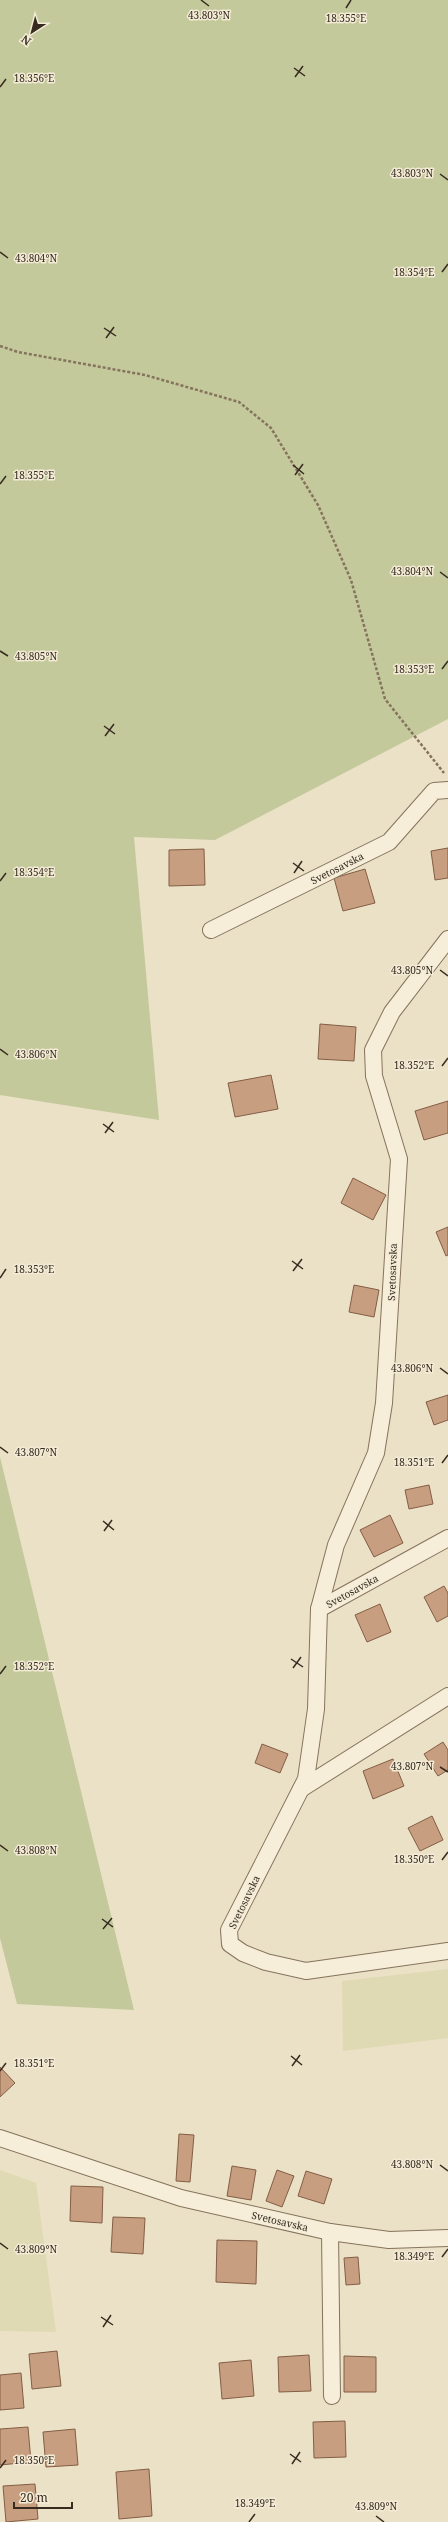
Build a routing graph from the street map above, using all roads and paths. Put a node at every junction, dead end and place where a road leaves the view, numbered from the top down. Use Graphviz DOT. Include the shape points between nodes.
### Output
graph roads {
  1 [pos="0,346"];
  2 [pos="448,777"];
  3 [pos="448,790"];
  4 [pos="211,930"];
  5 [pos="446,945"];
  6 [pos="448,1538"];
  7 [pos="319,1609"];
  8 [pos="448,1696"];
  9 [pos="301,1789"];
  10 [pos="448,1950"];
  11 [pos="0,2138"];
  12 [pos="330,2232"];
  13 [pos="448,2238"];
  14 [pos="332,2396"];
  1 -- 2 [label="path" via="18,352 145,375 239,402 271,428 318,505 351,580 385,699"];
  3 -- 4 [label="street, Svetosavska" via="434,791 388,842"];
  5 -- 7 [label="street, Svetosavska" via="392,1012 373,1050 374,1076 399,1159 384,1403 376,1454 336,1544"];
  6 -- 7 [label="street, Svetosavska"];
  7 -- 9 [label="street, Svetosavska" via="316,1709 306,1779"];
  8 -- 9 [label="street"];
  9 -- 10 [label="street, Svetosavska" via="229,1930 230,1944 243,1953 266,1962 306,1971"];
  11 -- 12 [label="street, Svetosavska" via="181,2198"];
  12 -- 13 [label="street, Svetosavska" via="389,2240"];
  12 -- 14 [label="street"];
}
